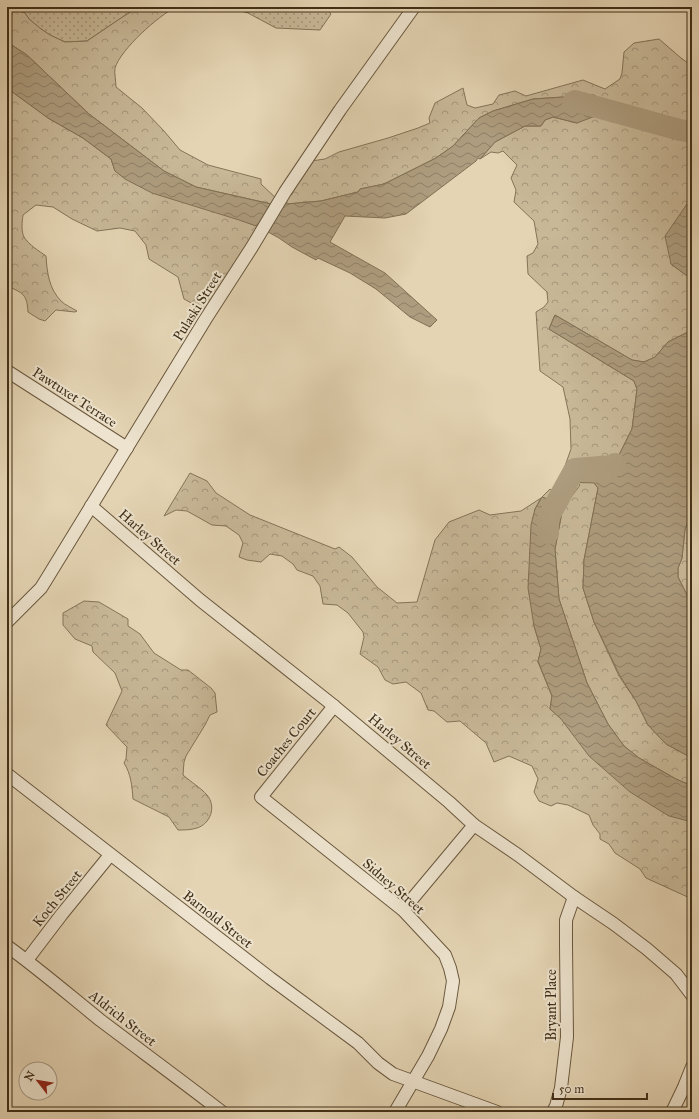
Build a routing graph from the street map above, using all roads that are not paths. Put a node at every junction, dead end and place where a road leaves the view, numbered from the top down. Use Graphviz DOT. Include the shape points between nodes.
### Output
graph roads {
  1 [pos="414,7"];
  2 [pos="7,371"];
  3 [pos="127,448"];
  4 [pos="91,506"];
  5 [pos="9,616"];
  6 [pos="334,706"];
  7 [pos="7,774"];
  8 [pos="261,797"];
  9 [pos="474,825"];
  10 [pos="110,854"];
  11 [pos="574,897"];
  12 [pos="403,910"];
  13 [pos="7,946"];
  14 [pos="27,960"];
  15 [pos="692,995"];
  16 [pos="692,1067"];
  17 [pos="413,1082"];
  18 [pos="222,1112"];
  19 [pos="395,1112"];
  20 [pos="497,1112"];
  21 [pos="553,1112"];
  22 [pos="672,1112"];
  1 -- 3 [label="street, Pulaski Street" via="285,192"];
  2 -- 3 [label="street, Pawtuxet Terrace"];
  3 -- 4 [label="street, Pulaski Street"];
  4 -- 5 [label="street, Pulaski Street" via="41,588"];
  4 -- 6 [label="street, Harley Street" via="200,600"];
  6 -- 8 [label="street, Coaches Court"];
  6 -- 9 [label="street, Harley Street"];
  7 -- 10 [label="street, Barnold Street"];
  8 -- 12 [label="street, Sidney Street"];
  9 -- 11 [label="street, Harley Street"];
  9 -- 12 [label="street"];
  10 -- 14 [label="street, Koch Street"];
  10 -- 17 [label="street, Barnold Street" via="358,1043 378,1063 393,1074"];
  11 -- 15 [label="street, Harley Street" via="661,961 676,974"];
  11 -- 21 [label="street, Bryant Place" via="566,920 567,1037 561,1088"];
  12 -- 17 [label="street, Sidney Street" via="445,955 453,981 449,1007 441,1030"];
  13 -- 14 [label="street, Aldrich Street"];
  14 -- 18 [label="street, Aldrich Street"];
  16 -- 22 [label="street"];
  17 -- 19 [label="street, Sidney Street"];
  17 -- 20 [label="street, Barnold Street"];
}
